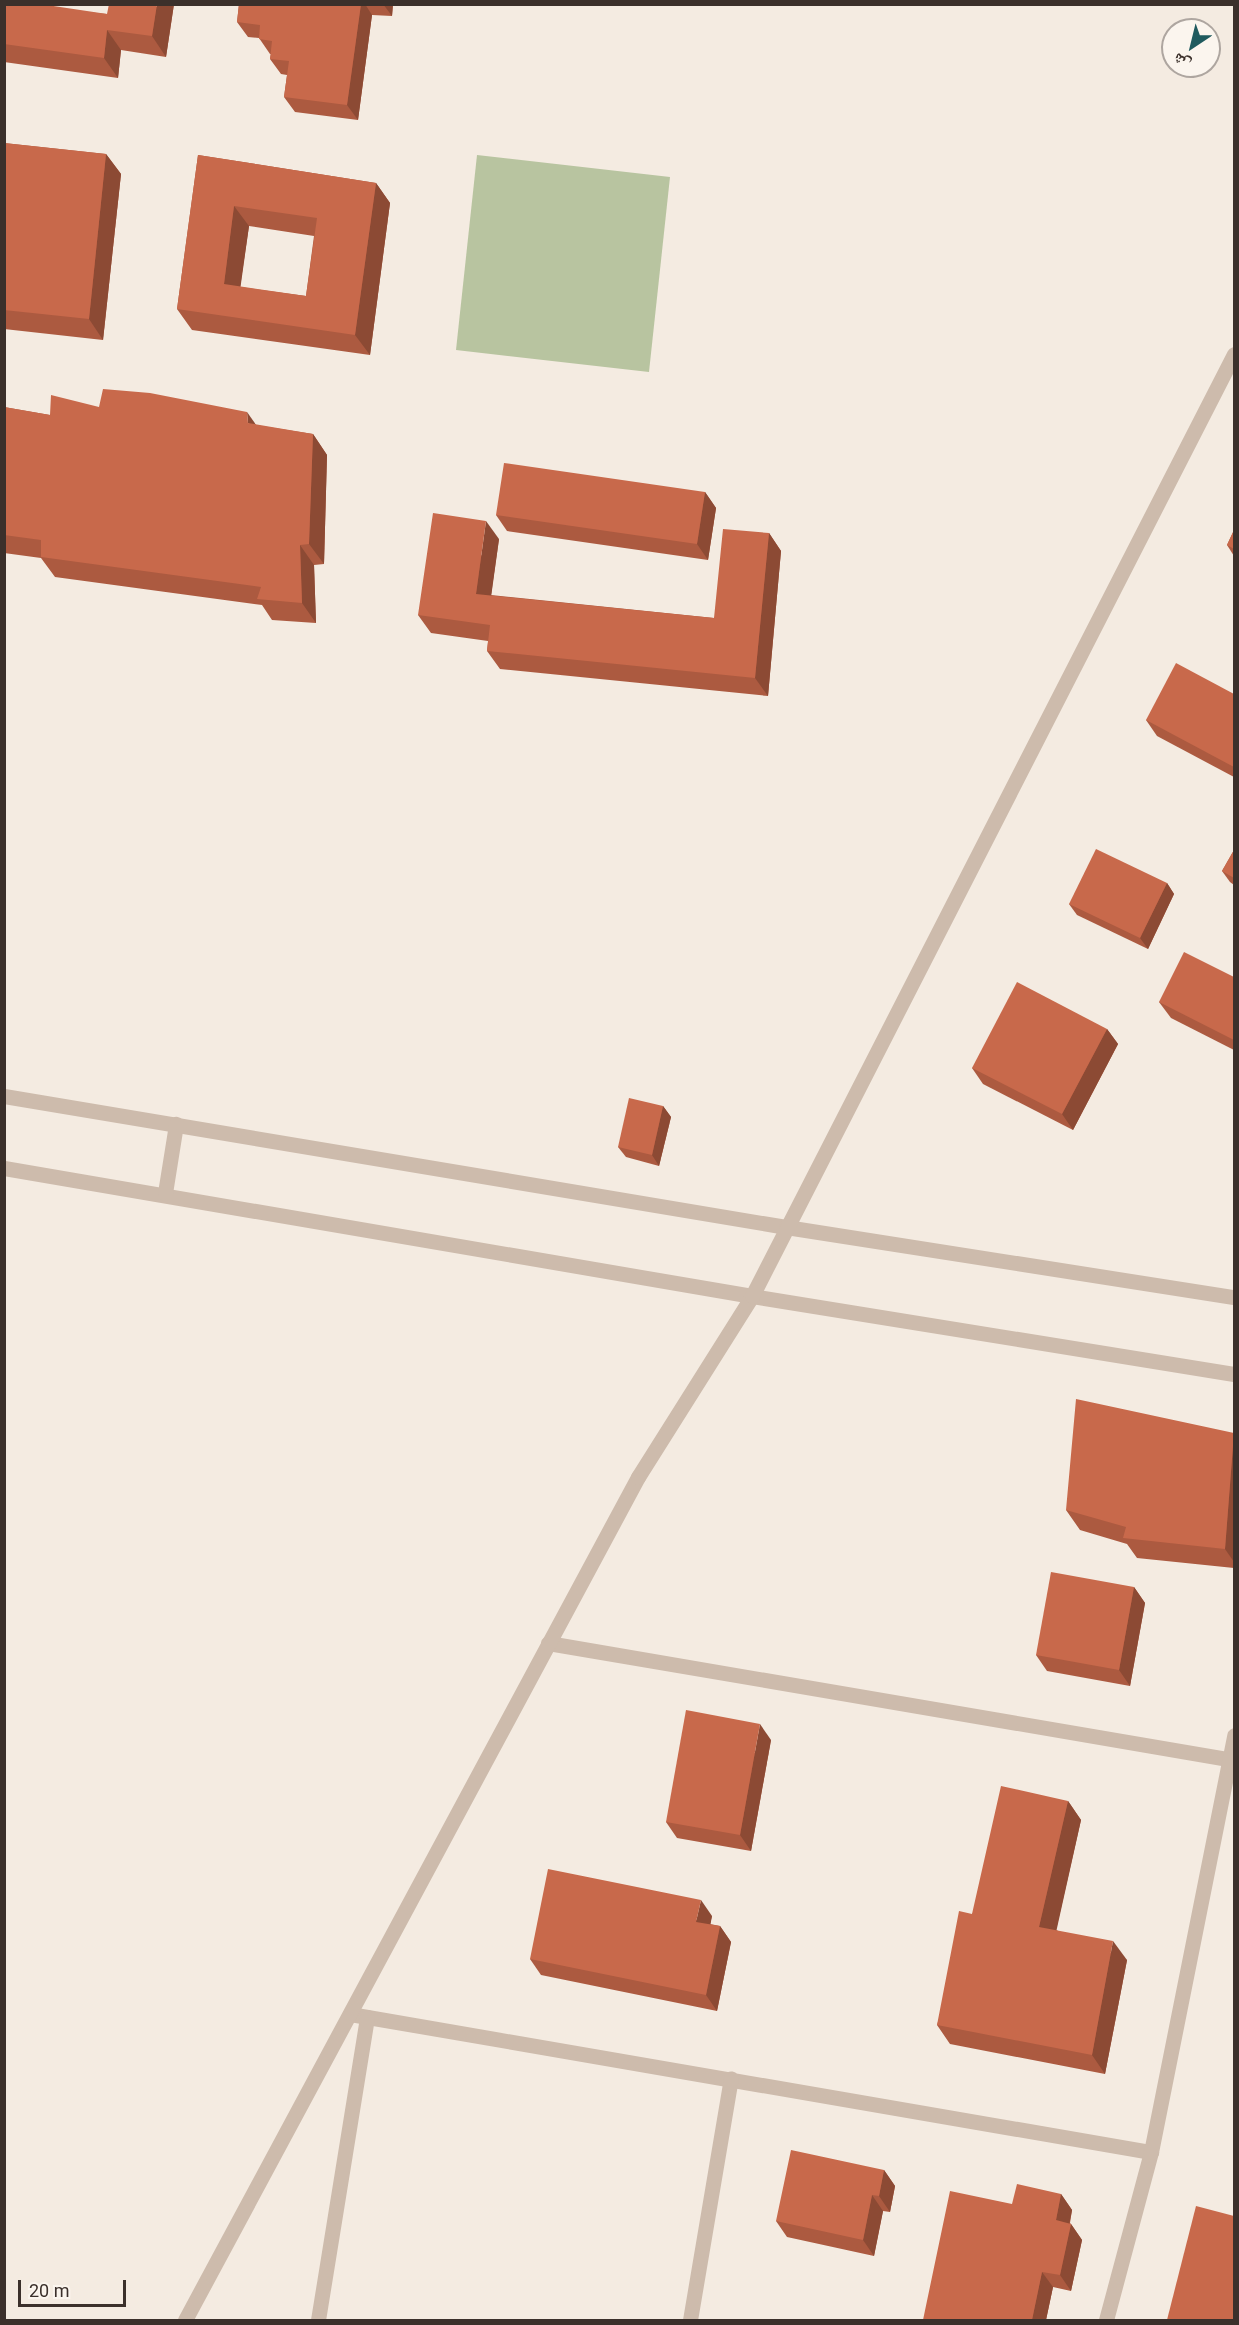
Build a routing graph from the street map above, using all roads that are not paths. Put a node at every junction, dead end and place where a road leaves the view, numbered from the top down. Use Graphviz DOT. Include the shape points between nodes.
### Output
graph roads {
  1 [pos="1234,354"];
  2 [pos="4,1096"];
  3 [pos="176,1124"];
  4 [pos="4,1168"];
  5 [pos="165,1193"];
  6 [pos="786,1227"];
  7 [pos="752,1296"];
  8 [pos="1234,1297"];
  9 [pos="1234,1374"];
  10 [pos="548,1643"];
  11 [pos="1234,1735"];
  12 [pos="1228,1759"];
  13 [pos="350,2013"];
  14 [pos="367,2017"];
  15 [pos="731,2078"];
  16 [pos="1151,2152"];
  17 [pos="185,2320"];
  18 [pos="318,2320"];
  19 [pos="690,2320"];
  20 [pos="1106,2320"];
  1 -- 6 [label="street"];
  2 -- 3 [label="street"];
  3 -- 5 [label="street"];
  3 -- 6 [label="street"];
  4 -- 5 [label="street"];
  5 -- 7 [label="street"];
  6 -- 7 [label="street"];
  6 -- 8 [label="street"];
  7 -- 9 [label="street"];
  7 -- 10 [label="street" via="638,1478"];
  10 -- 12 [label="street"];
  10 -- 13 [label="street"];
  11 -- 12 [label="street"];
  12 -- 16 [label="street"];
  13 -- 14 [label="street"];
  13 -- 17 [label="street"];
  14 -- 15 [label="street"];
  14 -- 18 [label="street"];
  15 -- 16 [label="street"];
  15 -- 19 [label="street"];
  16 -- 20 [label="street"];
}
